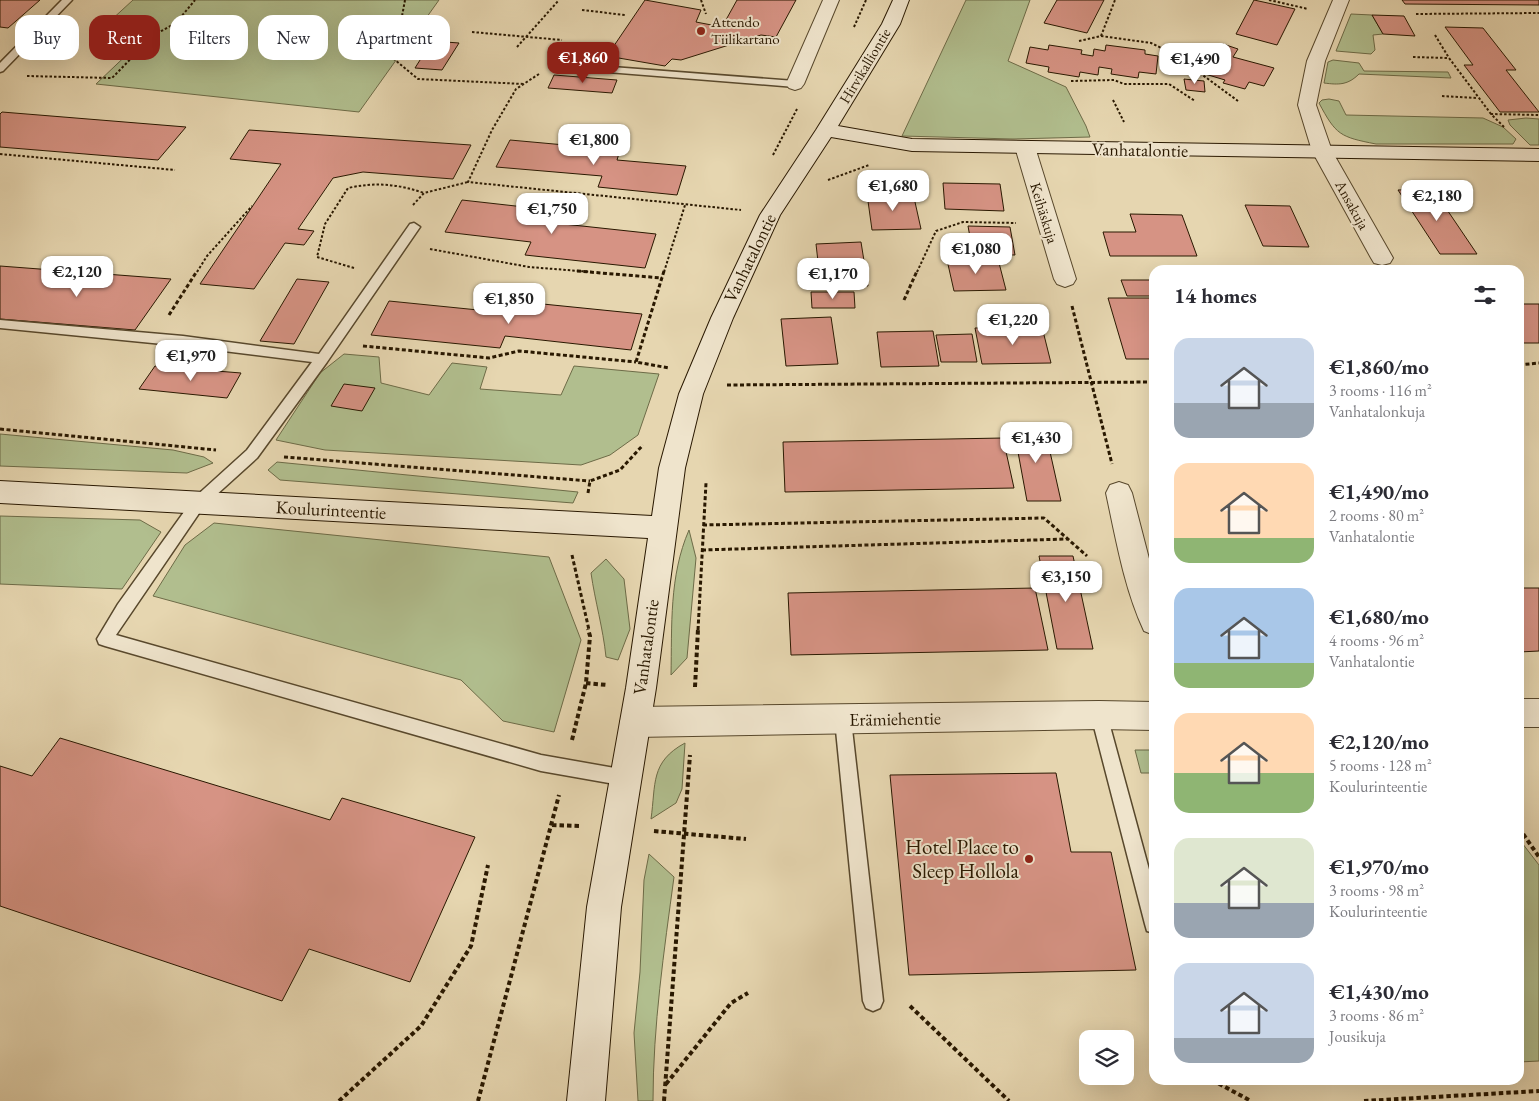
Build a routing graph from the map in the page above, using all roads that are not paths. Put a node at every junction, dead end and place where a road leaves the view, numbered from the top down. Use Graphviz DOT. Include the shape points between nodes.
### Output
graph roads {
  1 [pos="66,0"];
  2 [pos="831,0"];
  3 [pos="901,0"];
  4 [pos="1338,8"];
  5 [pos="560,66"];
  6 [pos="0,70"];
  7 [pos="795,84"];
  8 [pos="826,130"];
  9 [pos="1025,147"];
  10 [pos="1322,151"];
  11 [pos="1539,155"];
  12 [pos="414,227"];
  13 [pos="1382,258"];
  14 [pos="1064,279"];
  15 [pos="0,324"];
  16 [pos="322,359"];
  17 [pos="0,492"];
  18 [pos="1119,493"];
  19 [pos="199,502"];
  20 [pos="663,528"];
  21 [pos="1149,606"];
  22 [pos="1524,713"];
  23 [pos="1539,713"];
  24 [pos="1099,715"];
  25 [pos="1149,716"];
  26 [pos="843,720"];
  27 [pos="635,722"];
  28 [pos="626,778"];
  29 [pos="1149,905"];
  30 [pos="873,1001"];
  31 [pos="586,1101"];
  1 -- 6 [label="lane"];
  2 -- 7 [label="street"];
  3 -- 8 [label="street, Hirvikalliontie" via="891,24"];
  4 -- 10 [label="street, Ansakuja" via="1316,61 1307,105"];
  5 -- 7 [label="lane"];
  8 -- 9 [label="street, Vanhatalontie" via="912,145"];
  8 -- 20 [label="street, Vanhatalontie" via="770,215 722,318 691,394 672,468"];
  9 -- 10 [label="street, Vanhatalontie"];
  9 -- 14 [label="street, Keihäskuja"];
  10 -- 11 [label="street, Vanhatalontie"];
  10 -- 13 [label="street, Ansakuja"];
  12 -- 16 [label="lane"];
  15 -- 16 [label="lane" via="154,338"];
  16 -- 19 [label="lane" via="252,454"];
  17 -- 19 [label="street, Koulurinteentie"];
  18 -- 21 [label="street"];
  19 -- 20 [label="street, Koulurinteentie"];
  19 -- 28 [label="lane" via="105,639 541,762"];
  20 -- 27 [label="street, Vanhatalontie"];
  22 -- 23 [label="street"];
  24 -- 25 [label="street, Erämiehentie"];
  24 -- 26 [label="street, Erämiehentie"];
  24 -- 29 [label="lane"];
  26 -- 27 [label="street, Erämiehentie"];
  26 -- 30 [label="lane"];
  27 -- 28 [label="street, Vanhatalontie"];
  28 -- 31 [label="street, Vanhatalontie" via="604,907"];
}
